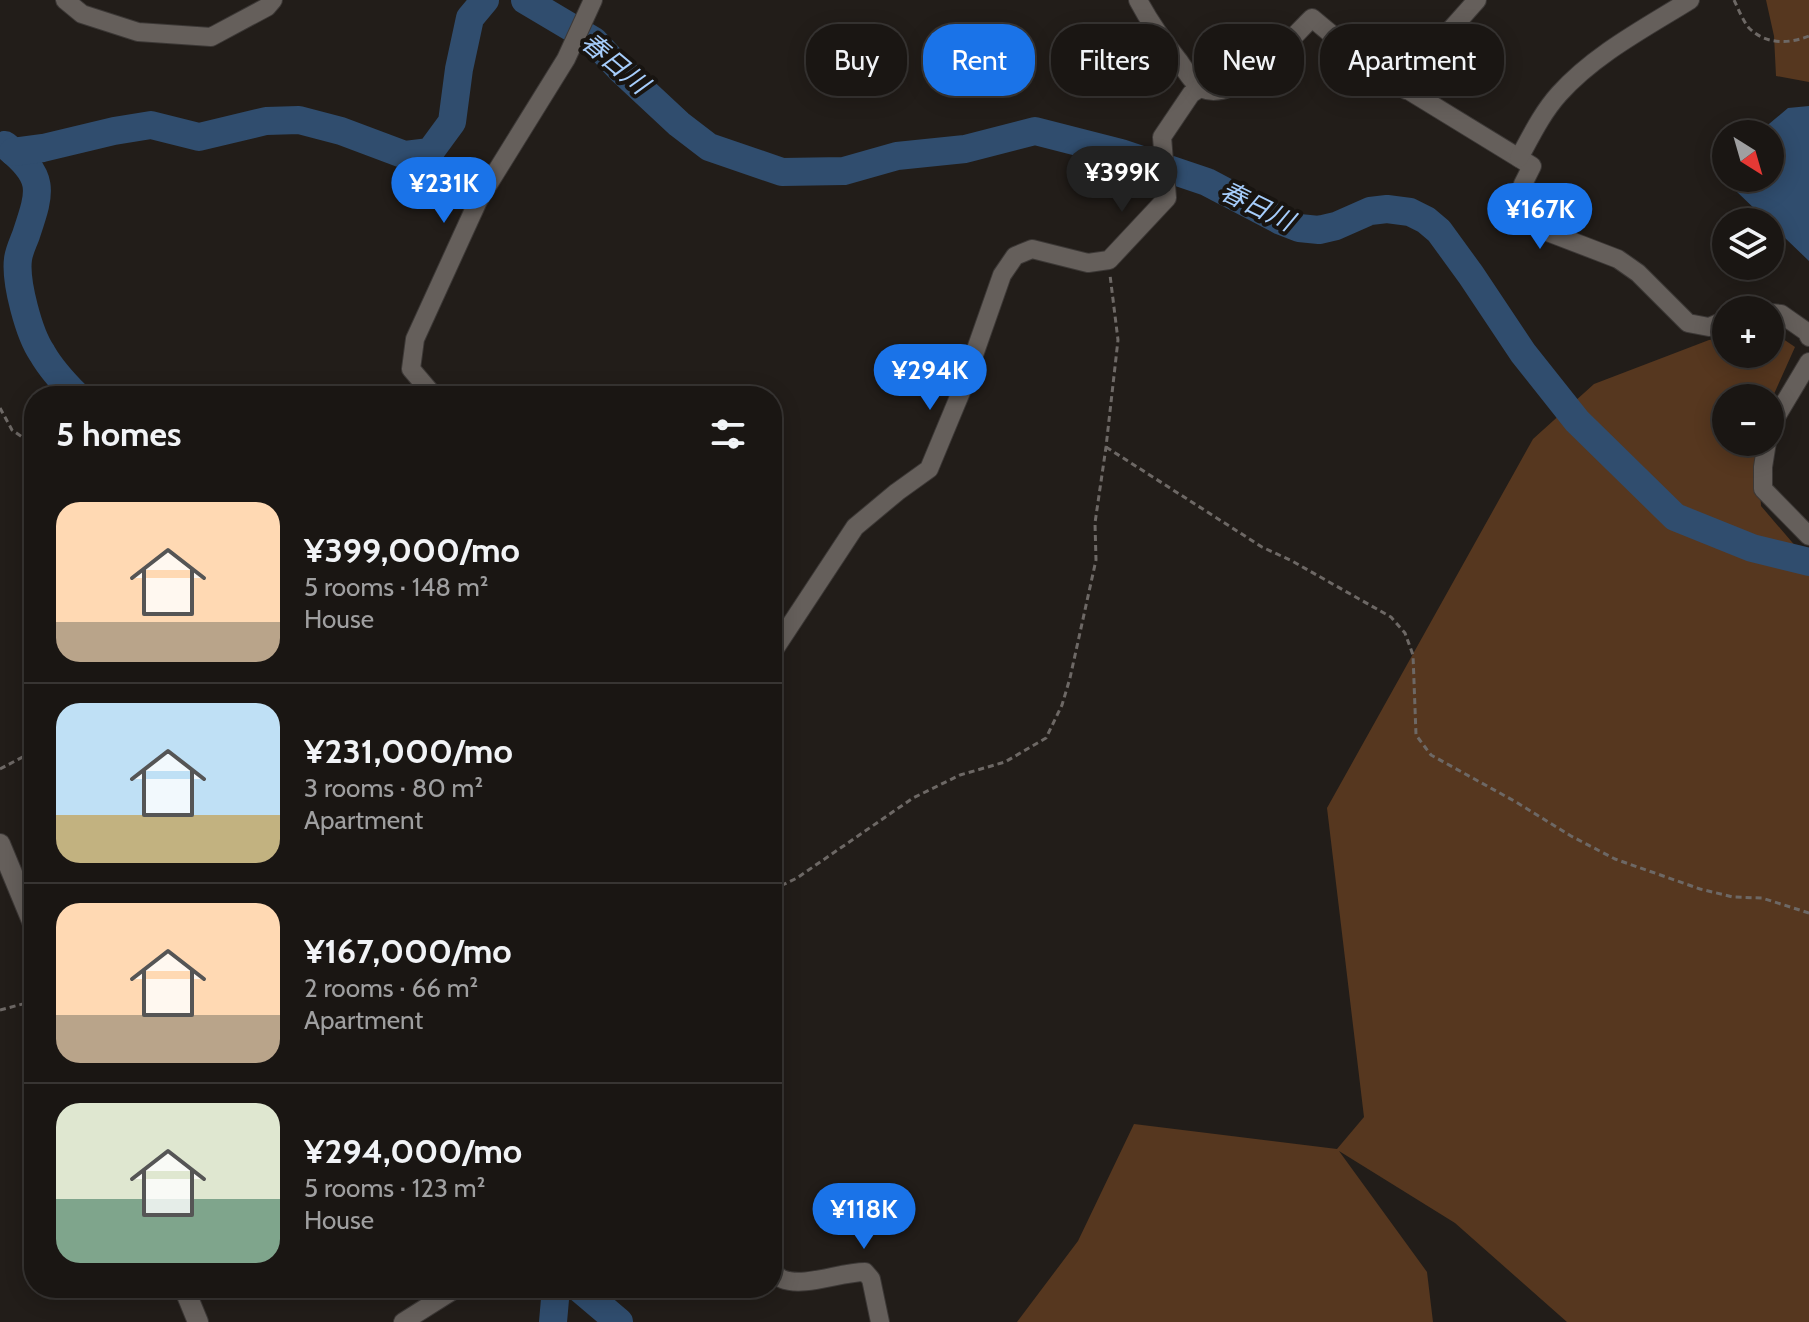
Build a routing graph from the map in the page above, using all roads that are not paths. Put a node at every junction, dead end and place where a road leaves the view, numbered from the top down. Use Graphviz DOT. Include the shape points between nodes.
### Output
graph roads {
  1 [pos="65,0"];
  2 [pos="273,0"];
  3 [pos="1138,0"];
  4 [pos="1477,0"];
  5 [pos="1690,0"];
  6 [pos="591,7"];
  7 [pos="1456,24"];
  8 [pos="1320,25"];
  9 [pos="1304,26"];
  10 [pos="1194,80"];
  11 [pos="1194,92"];
  12 [pos="1416,96"];
  13 [pos="1519,158"];
  14 [pos="1784,316"];
  15 [pos="1712,326"];
  16 [pos="1809,337"];
  17 [pos="1809,362"];
  18 [pos="425,386"];
  19 [pos="1784,404"];
  20 [pos="1765,456"];
  21 [pos="1809,536"];
  22 [pos="782,638"];
  23 [pos="0,844"];
  24 [pos="24,902"];
  25 [pos="782,1279"];
  26 [pos="188,1298"];
  27 [pos="441,1298"];
  28 [pos="198,1322"];
  29 [pos="403,1322"];
  30 [pos="880,1322"];
  1 -- 2 [label="street" via="82,14 138,32 211,37"];
  3 -- 10 [label="street" via="1152,28"];
  4 -- 7 [label="street"];
  5 -- 13 [label="street" via="1590,64 1558,95"];
  6 -- 18 [label="street" via="566,59 478,201 415,339 411,369"];
  8 -- 9 [label="street" via="1312,18"];
  11 -- 22 [label="street" via="1162,137 1167,198 1109,260 1088,263 1032,249 1015,256 1002,275 929,469 855,527"];
  12 -- 13 [label="street"];
  13 -- 15 [label="street" via="1532,166 1519,202 1531,223 1618,259 1688,323"];
  14 -- 16 [label="street"];
  17 -- 19 [label="street"];
  20 -- 21 [label="street" via="1763,489"];
  23 -- 24 [label="street"];
  25 -- 30 [label="street" via="799,1283 865,1272"];
  26 -- 28 [label="street"];
  27 -- 29 [label="street"];
}
